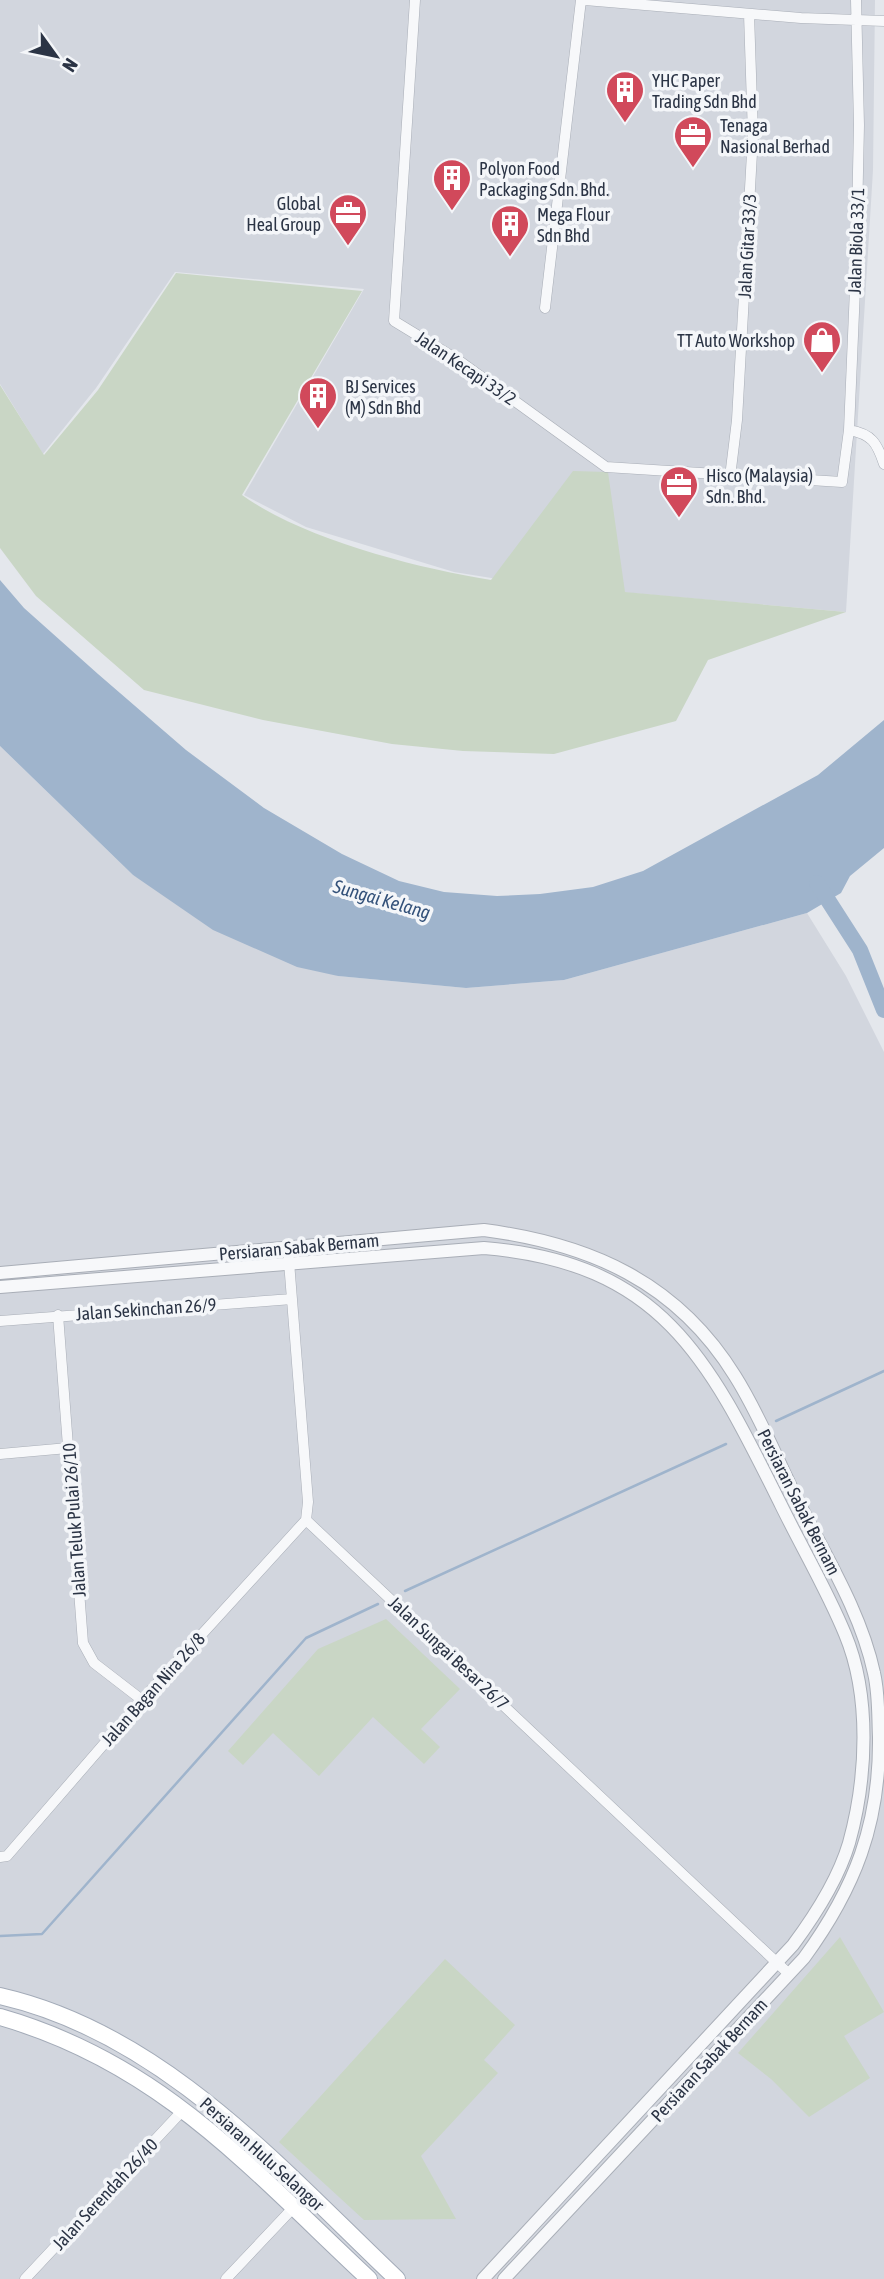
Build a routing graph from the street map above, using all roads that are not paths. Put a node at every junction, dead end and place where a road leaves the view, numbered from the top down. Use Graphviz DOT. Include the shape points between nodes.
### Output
graph roads {
  1 [pos="415,0"];
  2 [pos="583,0"];
  3 [pos="856,0"];
  4 [pos="749,14"];
  5 [pos="856,19"];
  6 [pos="884,20"];
  7 [pos="545,308"];
  8 [pos="849,430"];
  9 [pos="884,464"];
  10 [pos="730,477"];
  11 [pos="842,482"];
  12 [pos="288,1249"];
  13 [pos="290,1265"];
  14 [pos="0,1273"];
  15 [pos="0,1287"];
  16 [pos="292,1299"];
  17 [pos="58,1315"];
  18 [pos="0,1321"];
  19 [pos="68,1447"];
  20 [pos="0,1454"];
  21 [pos="306,1520"];
  22 [pos="142,1699"];
  23 [pos="859,1783"];
  24 [pos="878,1784"];
  25 [pos="0,1857"];
  26 [pos="777,1963"];
  27 [pos="789,1974"];
  28 [pos="0,1996"];
  29 [pos="0,2017"];
  30 [pos="184,2109"];
  31 [pos="293,2208"];
  32 [pos="26,2279"];
  33 [pos="226,2279"];
  34 [pos="369,2279"];
  35 [pos="397,2279"];
  36 [pos="483,2279"];
  37 [pos="504,2279"];
  1 -- 10 [label="street, Jalan Kecapi 33/2" via="394,321 458,360 606,467"];
  2 -- 4 [label="street"];
  2 -- 7 [label="street"];
  3 -- 5 [label="street, Jalan Biola 33/1"];
  4 -- 5 [label="street"];
  4 -- 10 [label="street, Jalan Gitar 33/3" via="753,135"];
  5 -- 6 [label="street"];
  5 -- 8 [label="street, Jalan Biola 33/1" via="859,138"];
  8 -- 9 [label="street" via="875,440"];
  8 -- 11 [label="street, Jalan Biola 33/1"];
  10 -- 11 [label="street, Jalan Kecapi 33/2"];
  12 -- 13 [label="street"];
  12 -- 14 [label="street, Persiaran Sabak Bernam"];
  12 -- 24 [label="street, Persiaran Sabak Bernam" via="484,1230 534,1237 593,1254 636,1275 675,1304 736,1376 855,1615 874,1673"];
  13 -- 15 [label="street, Persiaran Sabak Bernam"];
  13 -- 16 [label="street"];
  13 -- 23 [label="street, Persiaran Sabak Bernam" via="484,1248 530,1252 587,1268 664,1318 719,1385 846,1635 861,1696"];
  16 -- 17 [label="street, Jalan Sekinchan 26/9"];
  16 -- 21 [label="street"];
  17 -- 18 [label="street, Jalan Sekinchan 26/9"];
  17 -- 19 [label="street, Jalan Teluk Pulai 26/10"];
  19 -- 20 [label="street"];
  19 -- 22 [label="street, Jalan Teluk Pulai 26/10" via="83,1643 94,1663"];
  21 -- 22 [label="street, Jalan Bagan Nira 26/8"];
  21 -- 26 [label="street, Jalan Sungai Besar 26/7"];
  22 -- 25 [label="street, Jalan Bagan Nira 26/8" via="7,1856"];
  23 -- 24 [label="street"];
  23 -- 26 [label="street, Persiaran Sabak Bernam" via="848,1844 820,1909"];
  24 -- 27 [label="street, Persiaran Sabak Bernam" via="862,1858 834,1917"];
  26 -- 27 [label="street, Jalan Sungai Besar 26/7"];
  26 -- 36 [label="street, Persiaran Sabak Bernam"];
  27 -- 37 [label="street, Persiaran Sabak Bernam"];
  28 -- 35 [label="main road, Persiaran Hulu Selangor" via="81,2025 201,2096"];
  29 -- 30 [label="main road, Persiaran Hulu Selangor" via="69,2041 141,2078"];
  30 -- 31 [label="main road, Persiaran Hulu Selangor"];
  30 -- 32 [label="street, Jalan Serendah 26/40"];
  31 -- 33 [label="street"];
  31 -- 34 [label="main road, Persiaran Hulu Selangor"];
}
